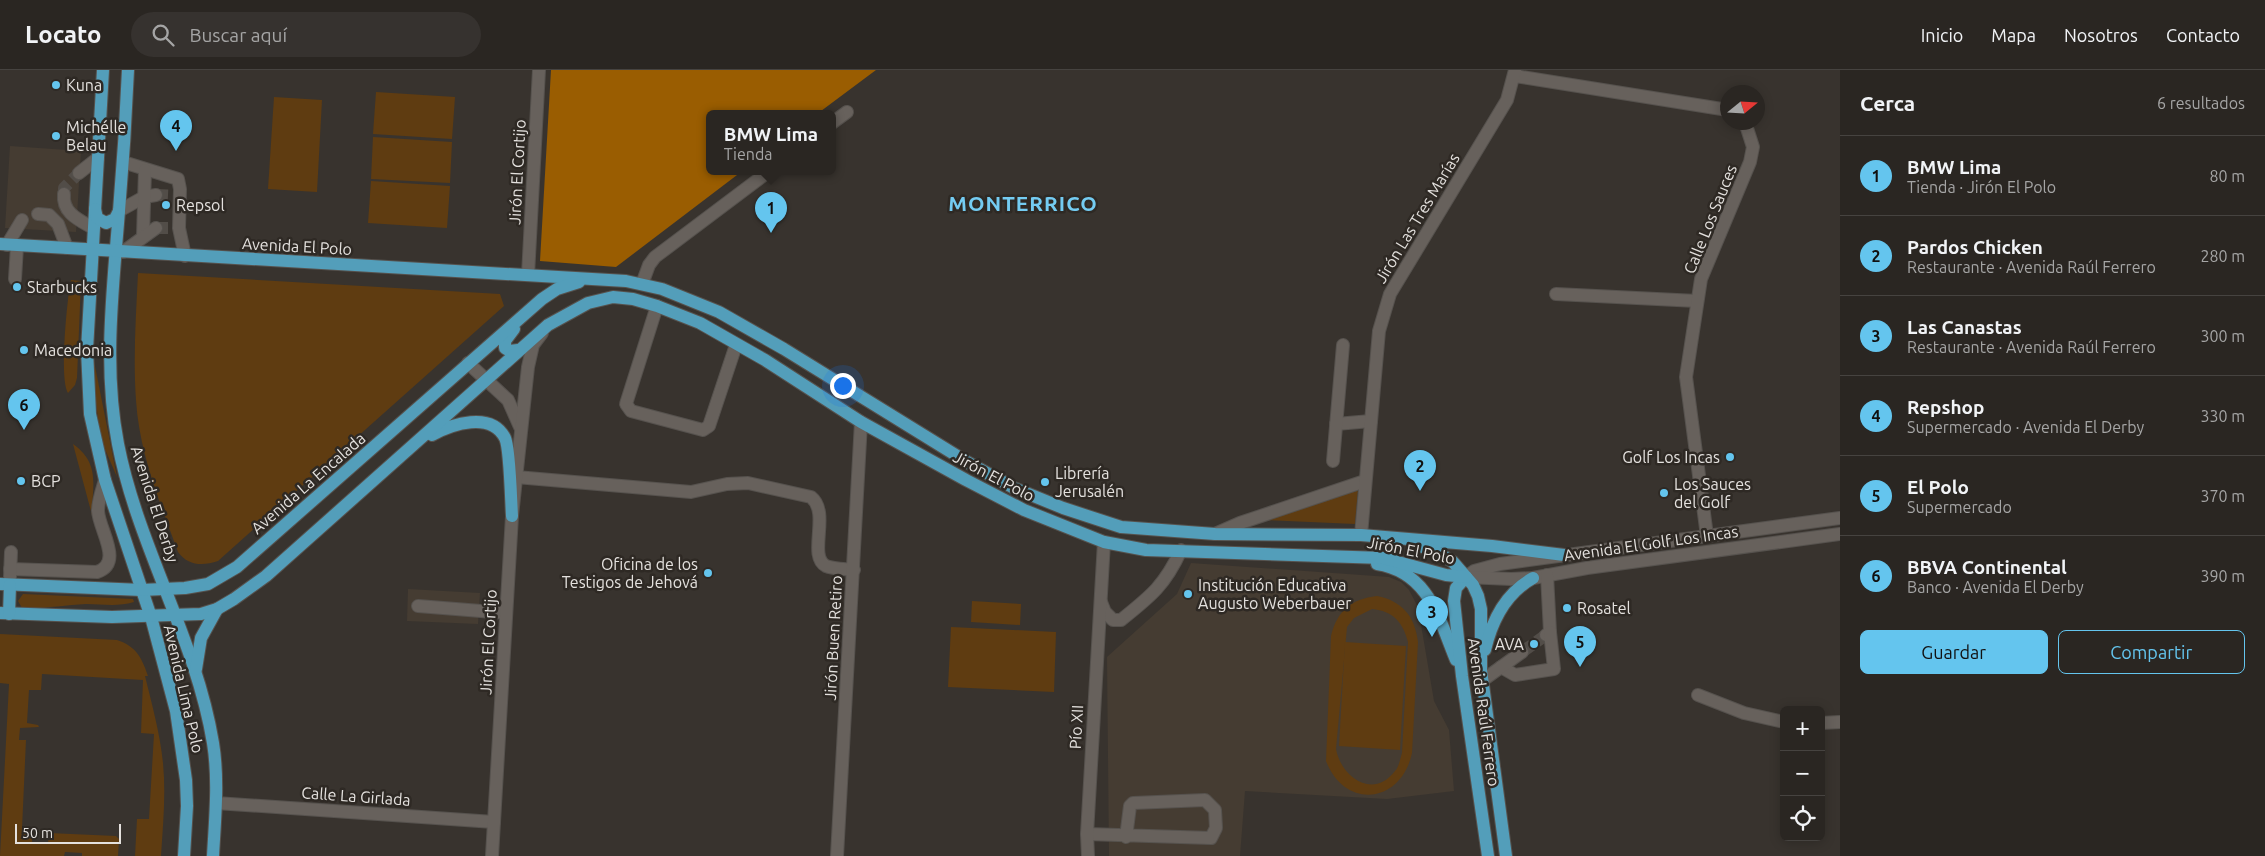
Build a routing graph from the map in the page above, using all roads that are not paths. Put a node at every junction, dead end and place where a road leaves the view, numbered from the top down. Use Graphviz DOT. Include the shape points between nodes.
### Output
graph roads {
  1 [pos="103,70"];
  2 [pos="128,70"];
  3 [pos="539,70"];
  4 [pos="1515,73"];
  5 [pos="1720,109"];
  6 [pos="847,112"];
  7 [pos="836,120"];
  8 [pos="1748,130"];
  9 [pos="98,158"];
  10 [pos="123,162"];
  11 [pos="145,170"];
  12 [pos="79,173"];
  13 [pos="764,175"];
  14 [pos="150,196"];
  15 [pos="95,209"];
  16 [pos="119,211"];
  17 [pos="22,220"];
  18 [pos="93,228"];
  19 [pos="156,228"];
  20 [pos="144,237"];
  21 [pos="8,245"];
  22 [pos="67,248"];
  23 [pos="92,250"];
  24 [pos="119,252"];
  25 [pos="185,256"];
  26 [pos="528,275"];
  27 [pos="592,279"];
  28 [pos="15,280"];
  29 [pos="642,284"];
  30 [pos="1556,294"];
  31 [pos="1697,301"];
  32 [pos="536,305"];
  33 [pos="657,306"];
  34 [pos="548,324"];
  35 [pos="736,345"];
  36 [pos="1343,345"];
  37 [pos="518,350"];
  38 [pos="468,363"];
  39 [pos="486,379"];
  40 [pos="1371,421"];
  41 [pos="861,422"];
  42 [pos="1336,424"];
  43 [pos="521,430"];
  44 [pos="414,444"];
  45 [pos="1333,461"];
  46 [pos="516,477"];
  47 [pos="105,480"];
  48 [pos="1365,482"];
  49 [pos="512,516"];
  50 [pos="1840,518"];
  51 [pos="1215,534"];
  52 [pos="1840,534"];
  53 [pos="1361,535"];
  54 [pos="1707,536"];
  55 [pos="1398,538"];
  56 [pos="1104,542"];
  57 [pos="1181,550"];
  58 [pos="12,552"];
  59 [pos="1315,554"];
  60 [pos="1564,555"];
  61 [pos="10,570"];
  62 [pos="854,570"];
  63 [pos="1547,575"];
  64 [pos="1466,577"];
  65 [pos="1533,578"];
  66 [pos="5,585"];
  67 [pos="166,589"];
  68 [pos="142,590"];
  69 [pos="1100,600"];
  70 [pos="418,606"];
  71 [pos="217,609"];
  72 [pos="506,613"];
  73 [pos="4,614"];
  74 [pos="176,616"];
  75 [pos="151,617"];
  76 [pos="1522,652"];
  77 [pos="1501,667"];
  78 [pos="195,675"];
  79 [pos="1482,675"];
  80 [pos="1462,676"];
  81 [pos="1698,695"];
  82 [pos="1780,721"];
  83 [pos="1840,722"];
  84 [pos="1825,723"];
  85 [pos="216,803"];
  86 [pos="494,822"];
  87 [pos="1087,834"];
  88 [pos="1126,837"];
  89 [pos="184,856"];
  90 [pos="213,856"];
  91 [pos="492,856"];
  92 [pos="837,856"];
  93 [pos="1088,856"];
  94 [pos="1488,856"];
  95 [pos="1506,856"];
  1 -- 9 [label="main road"];
  2 -- 10 [label="main road, Avenida El Derby"];
  3 -- 26 [label="street, Jirón El Cortijo"];
  4 -- 5 [label="street"];
  4 -- 40 [label="street, Jirón Las Tres Marías" via="1507,100 1390,294 1379,331"];
  6 -- 7 [label="street"];
  8 -- 31 [label="street, Calle Los Sauces" via="1753,147 1750,162 1701,279"];
  9 -- 12 [label="street"];
  9 -- 15 [label="main road"];
  10 -- 11 [label="street"];
  10 -- 16 [label="main road, Avenida El Derby"];
  11 -- 14 [label="street"];
  11 -- 25 [label="street" via="178,178 177,228"];
  13 -- 29 [label="street" via="656,257 649,265"];
  14 -- 16 [label="street"];
  14 -- 20 [label="street"];
  15 -- 16 [label="main road" via="98,218 106,222 115,219"];
  15 -- 18 [label="main road"];
  16 -- 24 [label="main road, Avenida El Derby"];
  17 -- 21 [label="street"];
  18 -- 22 [label="street" via="71,215 63,199 44,214 58,224"];
  18 -- 23 [label="main road"];
  19 -- 20 [label="street"];
  20 -- 24 [label="street"];
  21 -- 22 [label="main road, Avenida El Polo"];
  21 -- 28 [label="street"];
  22 -- 23 [label="main road, Avenida El Polo"];
  23 -- 24 [label="main road, Avenida El Polo"];
  23 -- 47 [label="main road" via="88,385 93,432"];
  24 -- 25 [label="main road, Avenida El Polo"];
  24 -- 67 [label="main road, Avenida El Derby" via="110,336 113,410 118,444 141,524"];
  25 -- 26 [label="main road, Avenida El Polo"];
  26 -- 27 [label="main road, Avenida El Polo"];
  27 -- 29 [label="main road, Jirón El Polo"];
  27 -- 32 [label="main road, Avenida La Encalada" via="557,289"];
  29 -- 51 [label="main road, Jirón El Polo" via="719,312 1014,488 1121,528"];
  30 -- 31 [label="street"];
  31 -- 54 [label="street, Calle Los Sauces" via="1686,377"];
  32 -- 37 [label="main road" via="505,341 505,348"];
  32 -- 38 [label="main road, Avenida La Encalada"];
  33 -- 34 [label="main road, Jirón El Polo" via="613,297 588,303"];
  33 -- 35 [label="main road, Jirón El Polo" via="700,323"];
  33 -- 35 [label="street" via="626,404 631,411 703,430 709,426"];
  34 -- 37 [label="main road"];
  34 -- 43 [label="street, Jirón El Cortijo" via="530,355"];
  35 -- 41 [label="main road, Jirón El Polo" via="766,360"];
  36 -- 42 [label="street"];
  37 -- 39 [label="main road"];
  38 -- 39 [label="street, Jirón El Cortijo"];
  38 -- 67 [label="main road, Avenida La Encalada" via="237,567 202,586"];
  39 -- 43 [label="street, Jirón El Cortijo" via="508,400"];
  39 -- 44 [label="main road"];
  40 -- 42 [label="street"];
  40 -- 48 [label="street, Jirón Las Tres Marías"];
  41 -- 56 [label="main road, Jirón El Polo" via="1024,510"];
  41 -- 62 [label="street, Jirón Buen Retiro"];
  42 -- 45 [label="street"];
  43 -- 46 [label="street, Jirón El Cortijo"];
  44 -- 49 [label="main road" via="461,422 484,423 499,429 506,440"];
  44 -- 71 [label="main road" via="266,576"];
  46 -- 49 [label="street, Jirón El Cortijo"];
  46 -- 62 [label="street" via="690,492 748,483 811,497 820,509 818,554 821,561 826,566"];
  47 -- 61 [label="street" via="98,508 110,551 110,559 104,569 92,572"];
  47 -- 68 [label="main road"];
  48 -- 51 [label="street"];
  48 -- 53 [label="street, Jirón Las Tres Marías"];
  49 -- 72 [label="street, Jirón El Cortijo"];
  50 -- 54 [label="street, Avenida El Golf Los Incas"];
  51 -- 53 [label="main road, Jirón El Polo"];
  52 -- 63 [label="street, Avenida El Golf Los Incas"];
  53 -- 55 [label="main road, Jirón El Polo"];
  54 -- 60 [label="street, Avenida El Golf Los Incas"];
  55 -- 60 [label="main road, Jirón El Polo"];
  55 -- 64 [label="main road, Avenida Raúl Ferrero" via="1445,557"];
  56 -- 57 [label="main road, Jirón El Polo" via="1136,549"];
  56 -- 69 [label="street, Pío XII"];
  57 -- 59 [label="main road, Jirón El Polo"];
  57 -- 69 [label="street" via="1159,588 1121,620 1113,620"];
  58 -- 61 [label="street"];
  59 -- 64 [label="main road, Jirón El Polo" via="1383,558 1446,575"];
  59 -- 80 [label="main road" via="1386,565 1408,575 1428,595"];
  60 -- 64 [label="street" via="1482,568"];
  61 -- 66 [label="street"];
  62 -- 92 [label="street, Jirón Buen Retiro"];
  63 -- 65 [label="street, Avenida El Golf Los Incas"];
  63 -- 77 [label="street" via="1548,634 1554,669 1515,675"];
  64 -- 65 [label="street, Avenida El Golf Los Incas"];
  64 -- 79 [label="main road, Avenida Raúl Ferrero" via="1477,592 1481,609"];
  64 -- 80 [label="main road, Avenida Raúl Ferrero" via="1456,588 1454,601"];
  65 -- 79 [label="main road" via="1505,601 1486,644"];
  66 -- 68 [label="main road, Avenida La Encalada"];
  66 -- 73 [label="main road"];
  67 -- 68 [label="main road, Avenida La Encalada"];
  67 -- 74 [label="main road, Avenida El Derby"];
  68 -- 75 [label="main road, Avenida Lima Polo"];
  69 -- 87 [label="street, Pío XII"];
  70 -- 72 [label="street"];
  71 -- 74 [label="main road"];
  71 -- 78 [label="main road" via="201,638"];
  72 -- 86 [label="street, Jirón El Cortijo"];
  73 -- 75 [label="main road"];
  74 -- 75 [label="main road"];
  74 -- 78 [label="main road, Avenida Lima Polo"];
  75 -- 89 [label="main road, Avenida Lima Polo" via="185,757 188,806"];
  76 -- 77 [label="street"];
  77 -- 79 [label="street"];
  78 -- 85 [label="main road, Avenida Lima Polo" via="213,746"];
  79 -- 95 [label="main road, Avenida Raúl Ferrero"];
  80 -- 94 [label="main road, Avenida Raúl Ferrero"];
  81 -- 82 [label="street" via="1744,713"];
  83 -- 84 [label="street"];
  85 -- 86 [label="street, Calle La Girlada"];
  85 -- 90 [label="main road, Avenida Lima Polo"];
  86 -- 91 [label="street, Jirón El Cortijo"];
  87 -- 88 [label="street"];
  87 -- 93 [label="street, Pío XII"];
  88 -- 88 [label="street" via="1211,838 1216,828 1215,810 1205,800 1133,802"];
}
